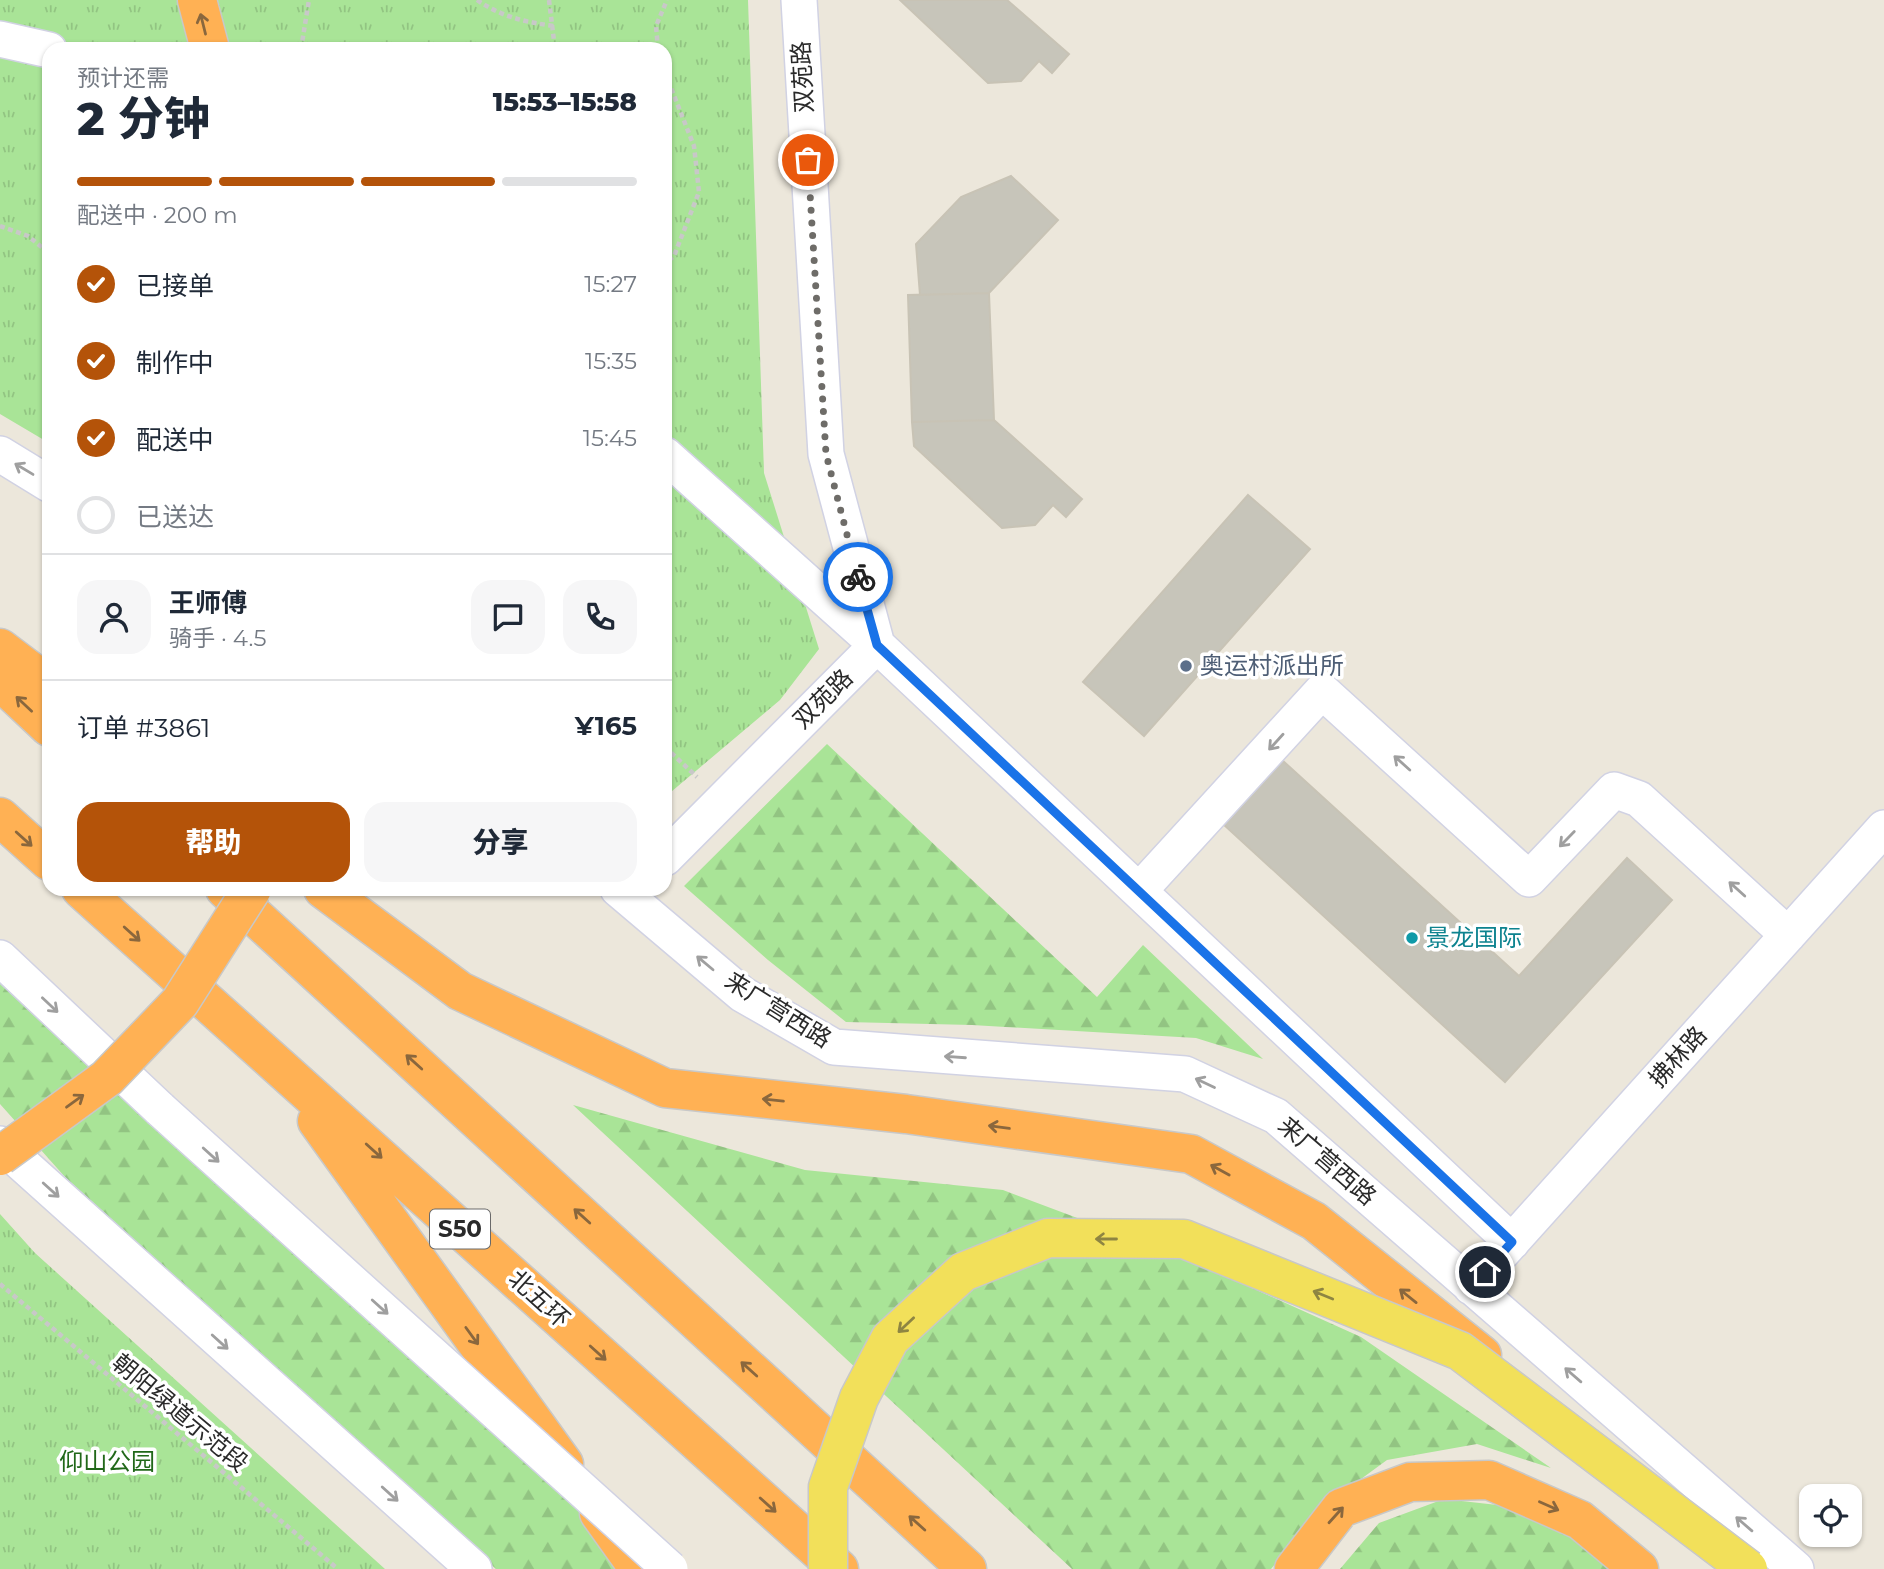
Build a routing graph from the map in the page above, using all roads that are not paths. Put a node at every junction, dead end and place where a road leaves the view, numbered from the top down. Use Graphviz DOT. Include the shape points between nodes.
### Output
graph roads {
  1 [pos="197,0"];
  2 [pos="799,0"];
  3 [pos="0,39"];
  4 [pos="208,42"];
  5 [pos="42,48"];
  6 [pos="0,454"];
  7 [pos="672,461"];
  8 [pos="42,480"];
  9 [pos="877,645"];
  10 [pos="0,648"];
  11 [pos="42,680"];
  12 [pos="0,681"];
  13 [pos="42,720"];
  14 [pos="0,817"];
  15 [pos="1884,828"];
  16 [pos="672,851"];
  17 [pos="42,854"];
  18 [pos="1139,891"];
  19 [pos="89,896"];
  20 [pos="233,896"];
  21 [pos="247,896"];
  22 [pos="332,896"];
  23 [pos="632,896"];
  24 [pos="1788,934"];
  25 [pos="0,958"];
  26 [pos="275,1062"];
  27 [pos="0,1144"];
  28 [pos="0,1156"];
  29 [pos="1512,1242"];
  30 [pos="1471,1287"];
  31 [pos="474,1569"];
  32 [pos="639,1569"];
  33 [pos="670,1569"];
  34 [pos="828,1569"];
  35 [pos="839,1569"];
  36 [pos="967,1569"];
  37 [pos="1294,1569"];
  38 [pos="1639,1569"];
  39 [pos="1748,1569"];
  40 [pos="1796,1569"];
  4 -- 1 [label="highway, one-way"];
  2 -- 9 [label="street, 双苑路" via="826,454"];
  3 -- 5 [label="street"];
  8 -- 6 [label="street, one-way"];
  7 -- 9 [label="street"];
  9 -- 16 [label="street, 双苑路"];
  9 -- 18 [label="street"];
  10 -- 11 [label="highway"];
  13 -- 12 [label="highway, one-way"];
  14 -- 17 [label="highway, one-way"];
  15 -- 24 [label="street, 拂林路"];
  24 -- 18 [label="street, one-way" via="1639,799 1614,790 1530,879 1322,691"];
  18 -- 29 [label="street"];
  19 -- 26 [label="highway, 北五环 / S50, one-way"];
  36 -- 20 [label="highway, one-way"];
  28 -- 21 [label="highway, one-way, bridge" via="107,1078 180,1002"];
  39 -- 22 [label="highway, one-way" via="1314,1221 1191,1154 906,1114 665,1088 460,991"];
  30 -- 23 [label="street, 来广营西路, one-way" via="1276,1116 1185,1074 834,1048 742,994"];
  24 -- 29 [label="street, 拂林路"];
  25 -- 33 [label="street, one-way, bridge" via="160,1109"];
  26 -- 32 [label="highway, one-way"];
  26 -- 35 [label="highway, 北五环 / S50, one-way"];
  27 -- 31 [label="street, one-way"];
  29 -- 30 [label="street, 拂林路"];
  40 -- 30 [label="street, 来广营西路, one-way"];
  39 -- 34 [label="main road, one-way, bridge" via="1460,1351 1184,1239 1102,1238 1048,1238 963,1272 890,1339 859,1398 828,1487"];
  37 -- 38 [label="highway, one-way" via="1341,1507 1410,1482 1489,1480 1580,1520"];
}
